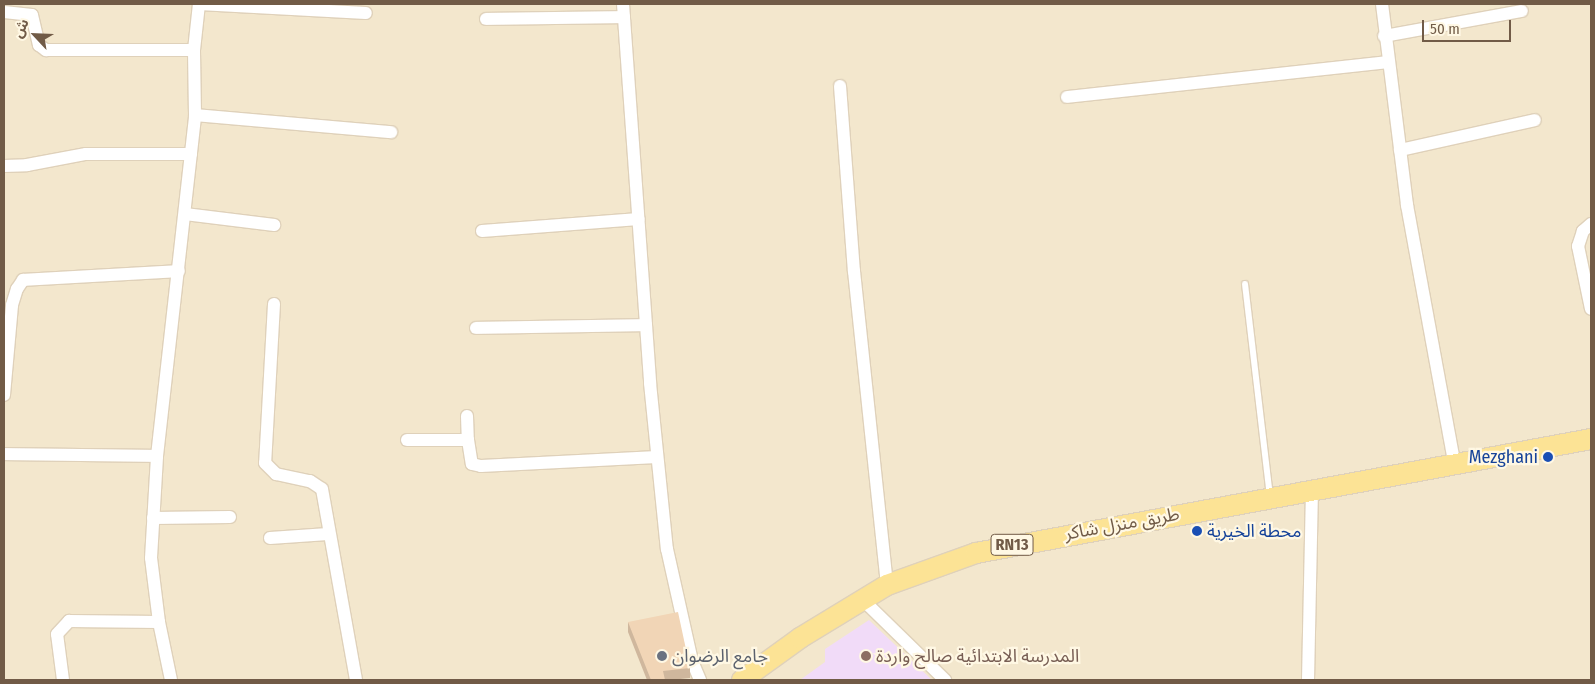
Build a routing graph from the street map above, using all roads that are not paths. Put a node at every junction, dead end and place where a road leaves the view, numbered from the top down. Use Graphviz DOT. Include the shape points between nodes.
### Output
graph roads {
  1 [pos="199,4"];
  2 [pos="623,4"];
  3 [pos="1382,4"];
  4 [pos="27,8"];
  5 [pos="1522,11"];
  6 [pos="4,12"];
  7 [pos="366,13"];
  8 [pos="624,17"];
  9 [pos="486,19"];
  10 [pos="1384,36"];
  11 [pos="194,50"];
  12 [pos="1387,62"];
  13 [pos="840,86"];
  14 [pos="1067,97"];
  15 [pos="195,115"];
  16 [pos="1535,120"];
  17 [pos="390,132"];
  18 [pos="1400,150"];
  19 [pos="191,154"];
  20 [pos="4,166"];
  21 [pos="185,214"];
  22 [pos="639,219"];
  23 [pos="1591,224"];
  24 [pos="274,225"];
  25 [pos="482,231"];
  26 [pos="179,271"];
  27 [pos="1245,284"];
  28 [pos="274,304"];
  29 [pos="1591,309"];
  30 [pos="646,325"];
  31 [pos="476,328"];
  32 [pos="6,342"];
  33 [pos="4,395"];
  34 [pos="467,416"];
  35 [pos="1591,439"];
  36 [pos="407,440"];
  37 [pos="468,440"];
  38 [pos="4,454"];
  39 [pos="157,456"];
  40 [pos="657,457"];
  41 [pos="1454,466"];
  42 [pos="1312,490"];
  43 [pos="1270,498"];
  44 [pos="230,517"];
  45 [pos="153,518"];
  46 [pos="328,534"];
  47 [pos="270,538"];
  48 [pos="887,585"];
  49 [pos="863,600"];
  50 [pos="159,622"];
  51 [pos="63,680"];
  52 [pos="171,680"];
  53 [pos="356,680"];
  54 [pos="700,680"];
  55 [pos="742,680"];
  56 [pos="945,680"];
  57 [pos="1308,680"];
  1 -- 7 [label="street"];
  1 -- 11 [label="street"];
  2 -- 8 [label="street"];
  3 -- 10 [label="street"];
  4 -- 6 [label="street"];
  4 -- 11 [label="street" via="34,19 40,45 46,50"];
  5 -- 10 [label="street"];
  8 -- 9 [label="street"];
  8 -- 22 [label="street"];
  10 -- 12 [label="street"];
  11 -- 15 [label="street"];
  12 -- 14 [label="street"];
  12 -- 18 [label="street"];
  13 -- 48 [label="street" via="854,271"];
  15 -- 17 [label="street"];
  15 -- 19 [label="street"];
  16 -- 18 [label="street"];
  18 -- 41 [label="street"];
  19 -- 20 [label="street" via="86,154"];
  19 -- 21 [label="street"];
  21 -- 24 [label="street"];
  21 -- 26 [label="street"];
  22 -- 25 [label="street"];
  22 -- 30 [label="street"];
  23 -- 29 [label="street" via="1583,231 1578,246"];
  26 -- 32 [label="street" via="23,280 12,305"];
  26 -- 39 [label="street"];
  27 -- 43 [label="lane"];
  28 -- 46 [label="street" via="265,463 276,474 310,481 322,489"];
  30 -- 31 [label="street"];
  30 -- 40 [label="street"];
  32 -- 33 [label="street"];
  34 -- 37 [label="street"];
  35 -- 41 [label="main road, طريق منزل شاكر / RN13"];
  36 -- 37 [label="street"];
  37 -- 40 [label="street" via="470,461 481,466"];
  38 -- 39 [label="street"];
  39 -- 45 [label="street"];
  40 -- 54 [label="street" via="667,549 692,661"];
  41 -- 42 [label="main road, طريق منزل شاكر / RN13"];
  42 -- 43 [label="main road, طريق منزل شاكر / RN13"];
  42 -- 57 [label="street"];
  43 -- 48 [label="main road, طريق منزل شاكر / RN13" via="1020,543 946,563"];
  44 -- 45 [label="street"];
  45 -- 50 [label="street" via="150,558"];
  46 -- 47 [label="street"];
  46 -- 53 [label="street"];
  48 -- 49 [label="main road, طريق منزل شاكر / RN13"];
  49 -- 55 [label="main road, طريق منزل شاكر / RN13" via="800,638"];
  49 -- 56 [label="street"];
  50 -- 51 [label="street" via="69,621 57,634"];
  50 -- 52 [label="street"];
}
